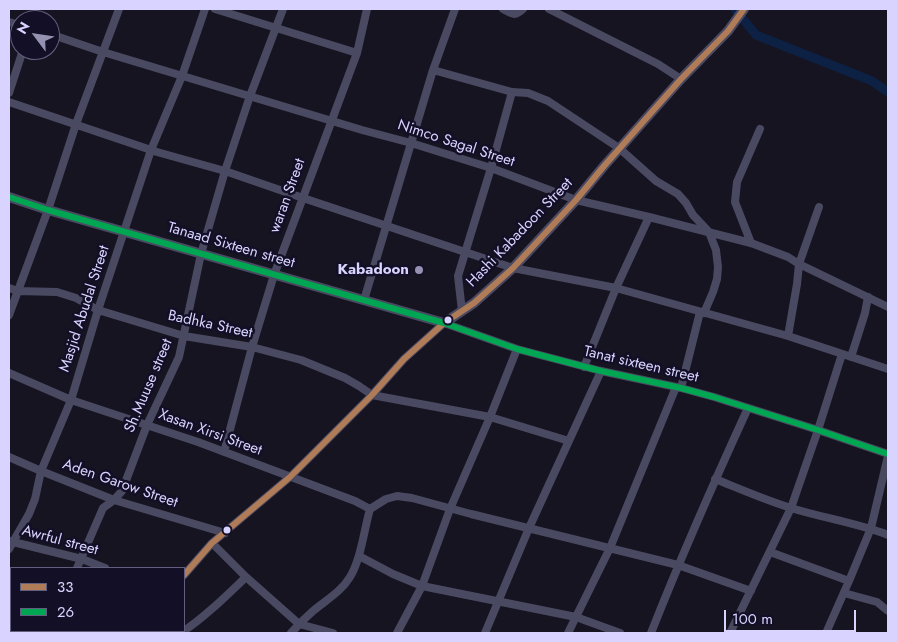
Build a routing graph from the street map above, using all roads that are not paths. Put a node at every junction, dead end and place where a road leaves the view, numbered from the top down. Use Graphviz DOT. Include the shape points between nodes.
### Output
graph roads {
  1 [pos="119,9"];
  2 [pos="205,9"];
  3 [pos="215,9"];
  4 [pos="283,9"];
  5 [pos="367,9"];
  6 [pos="455,9"];
  7 [pos="503,9"];
  8 [pos="523,9"];
  9 [pos="549,9"];
  10 [pos="744,9"];
  11 [pos="276,27"];
  12 [pos="60,37"];
  13 [pos="104,52"];
  14 [pos="356,53"];
  15 [pos="20,60"];
  16 [pos="433,70"];
  17 [pos="182,76"];
  18 [pos="681,79"];
  19 [pos="512,92"];
  20 [pos="9,93"];
  21 [pos="250,96"];
  22 [pos="9,102"];
  23 [pos="331,120"];
  24 [pos="76,124"];
  25 [pos="760,129"];
  26 [pos="411,143"];
  27 [pos="619,148"];
  28 [pos="151,150"];
  29 [pos="491,168"];
  30 [pos="225,171"];
  31 [pos="9,198"];
  32 [pos="303,198"];
  33 [pos="576,200"];
  34 [pos="819,207"];
  35 [pos="48,210"];
  36 [pos="649,217"];
  37 [pos="385,225"];
  38 [pos="125,232"];
  39 [pos="709,232"];
  40 [pos="751,243"];
  41 [pos="465,252"];
  42 [pos="201,254"];
  43 [pos="799,264"];
  44 [pos="512,268"];
  45 [pos="274,275"];
  46 [pos="9,288"];
  47 [pos="616,288"];
  48 [pos="18,291"];
  49 [pos="868,297"];
  50 [pos="364,300"];
  51 [pos="888,307"];
  52 [pos="98,310"];
  53 [pos="462,311"];
  54 [pos="702,312"];
  55 [pos="9,315"];
  56 [pos="444,323"];
  57 [pos="184,336"];
  58 [pos="788,336"];
  59 [pos="252,347"];
  60 [pos="517,349"];
  61 [pos="842,354"];
  62 [pos="851,357"];
  63 [pos="584,367"];
  64 [pos="888,369"];
  65 [pos="601,371"];
  66 [pos="9,373"];
  67 [pos="678,388"];
  68 [pos="372,395"];
  69 [pos="71,400"];
  70 [pos="748,408"];
  71 [pos="490,417"];
  72 [pos="147,425"];
  73 [pos="818,430"];
  74 [pos="569,441"];
  75 [pos="224,452"];
  76 [pos="888,455"];
  77 [pos="9,457"];
  78 [pos="41,471"];
  79 [pos="290,477"];
  80 [pos="715,479"];
  81 [pos="114,500"];
  82 [pos="791,508"];
  83 [pos="370,509"];
  84 [pos="450,509"];
  85 [pos="529,528"];
  86 [pos="871,528"];
  87 [pos="225,533"];
  88 [pos="888,535"];
  89 [pos="212,543"];
  90 [pos="10,544"];
  91 [pos="610,548"];
  92 [pos="770,552"];
  93 [pos="359,556"];
  94 [pos="82,558"];
  95 [pos="678,566"];
  96 [pos="78,567"];
  97 [pos="103,567"];
  98 [pos="185,574"];
  99 [pos="246,577"];
  100 [pos="849,582"];
  101 [pos="422,586"];
  102 [pos="751,591"];
  103 [pos="844,593"];
  104 [pos="498,602"];
  105 [pos="888,611"];
  106 [pos="576,617"];
  107 [pos="299,624"];
  108 [pos="185,630"];
  109 [pos="291,633"];
  110 [pos="333,633"];
  111 [pos="397,633"];
  112 [pos="486,633"];
  113 [pos="568,633"];
  114 [pos="620,633"];
  115 [pos="651,633"];
  116 [pos="730,633"];
  117 [pos="826,633"];
  1 -- 13 [label="street"];
  2 -- 17 [label="street, Masjid Abudal Street"];
  3 -- 11 [label="street"];
  4 -- 11 [label="street, Sh.Muuse street"];
  5 -- 14 [label="street, waran Street"];
  6 -- 16 [label="street"];
  7 -- 8 [label="street" via="514,14"];
  9 -- 18 [label="street"];
  10 -- 18 [label="street, Hashi Kabadoon Street" via="728,31"];
  11 -- 14 [label="street"];
  11 -- 21 [label="street, Sh.Muuse street"];
  12 -- 13 [label="street, Nimco Sagal Street"];
  13 -- 17 [label="street, Nimco Sagal Street"];
  13 -- 24 [label="street"];
  14 -- 23 [label="street, waran Street"];
  15 -- 20 [label="street"];
  16 -- 19 [label="street"];
  16 -- 26 [label="street"];
  17 -- 21 [label="street, Nimco Sagal Street"];
  17 -- 28 [label="street, Masjid Abudal Street"];
  18 -- 27 [label="street, Hashi Kabadoon Street"];
  19 -- 27 [label="street" via="528,93 548,101"];
  19 -- 29 [label="street"];
  21 -- 23 [label="street, Nimco Sagal Street"];
  21 -- 30 [label="street, Sh.Muuse street"];
  22 -- 24 [label="street"];
  23 -- 26 [label="street, Nimco Sagal Street"];
  23 -- 32 [label="street, waran Street"];
  24 -- 28 [label="street"];
  24 -- 35 [label="street"];
  25 -- 40 [label="street" via="737,182 735,202"];
  26 -- 29 [label="street, Nimco Sagal Street"];
  26 -- 37 [label="street"];
  27 -- 33 [label="street, Hashi Kabadoon Street"];
  27 -- 39 [label="street" via="656,181 678,194"];
  28 -- 30 [label="street"];
  28 -- 38 [label="street, Masjid Abudal Street"];
  29 -- 33 [label="street, Nimco Sagal Street"];
  29 -- 41 [label="street"];
  30 -- 32 [label="street"];
  30 -- 42 [label="street, Sh.Muuse street"];
  31 -- 35 [label="street, Tanaad Sixteen street"];
  32 -- 37 [label="street"];
  32 -- 45 [label="street, waran Street"];
  33 -- 36 [label="street, Nimco Sagal Street"];
  33 -- 44 [label="street, Hashi Kabadoon Street"];
  34 -- 43 [label="street"];
  35 -- 38 [label="street, Tanaad Sixteen street"];
  35 -- 48 [label="street"];
  36 -- 39 [label="street, Nimco Sagal Street"];
  36 -- 47 [label="street"];
  37 -- 41 [label="street"];
  37 -- 50 [label="street"];
  38 -- 42 [label="street, Tanaad Sixteen street"];
  38 -- 52 [label="street, Masjid Abudal Street"];
  39 -- 40 [label="street, Nimco Sagal Street"];
  39 -- 54 [label="street" via="716,250 717,279"];
  40 -- 43 [label="street, Nimco Sagal Street"];
  41 -- 44 [label="street"];
  41 -- 53 [label="street" via="458,276"];
  42 -- 45 [label="street, Tanaad Sixteen street"];
  42 -- 57 [label="street, Sh.Muuse street"];
  43 -- 49 [label="street, Nimco Sagal Street"];
  43 -- 58 [label="street"];
  44 -- 47 [label="street"];
  44 -- 53 [label="street, Hashi Kabadoon Street"];
  45 -- 50 [label="street, Tanaad Sixteen street"];
  45 -- 59 [label="street, waran Street"];
  46 -- 48 [label="street, Badhka Street"];
  47 -- 54 [label="street"];
  47 -- 63 [label="street"];
  48 -- 52 [label="street, Badhka Street" via="57,292"];
  48 -- 55 [label="street"];
  49 -- 51 [label="street, Nimco Sagal Street"];
  49 -- 62 [label="street"];
  50 -- 56 [label="street, Tanaad Sixteen street"];
  52 -- 57 [label="street, Badhka Street"];
  52 -- 69 [label="street, Masjid Abudal Street"];
  53 -- 56 [label="street, Hashi Kabadoon Street"];
  54 -- 58 [label="street"];
  54 -- 67 [label="street"];
  56 -- 60 [label="street, Tanat sixteen street"];
  56 -- 68 [label="street, Hashi Kabadoon Street" via="404,359"];
  57 -- 59 [label="street, Badhka Street"];
  57 -- 72 [label="street, Sh.Muuse street" via="179,357"];
  58 -- 61 [label="street"];
  59 -- 68 [label="street, Badhka Street" via="301,360 345,378"];
  59 -- 75 [label="street, waran Street"];
  60 -- 63 [label="street, Tanat sixteen street"];
  60 -- 71 [label="street"];
  61 -- 62 [label="street"];
  61 -- 73 [label="street"];
  62 -- 64 [label="street"];
  63 -- 65 [label="street, Tanat sixteen street"];
  65 -- 67 [label="street, Tanat sixteen street"];
  65 -- 74 [label="street"];
  66 -- 69 [label="street, Xasan Xirsi Street"];
  67 -- 70 [label="street, Tanat sixteen street"];
  67 -- 91 [label="street"];
  68 -- 71 [label="street"];
  68 -- 79 [label="street, Hashi Kabadoon Street"];
  69 -- 72 [label="street, Xasan Xirsi Street"];
  69 -- 78 [label="street, Masjid Abudal Street"];
  70 -- 73 [label="street, Tanat sixteen street"];
  70 -- 80 [label="street"];
  71 -- 74 [label="street"];
  71 -- 84 [label="street"];
  72 -- 75 [label="street, Xasan Xirsi Street"];
  72 -- 81 [label="street, Sh.Muuse street" via="122,491"];
  73 -- 76 [label="street, Tanat sixteen street"];
  73 -- 82 [label="street"];
  74 -- 85 [label="street"];
  75 -- 79 [label="street, Xasan Xirsi Street"];
  76 -- 86 [label="street"];
  77 -- 78 [label="street, Aden Garow Street"];
  78 -- 81 [label="street, Aden Garow Street"];
  78 -- 90 [label="street, Masjid Abudal Street" via="29,514"];
  79 -- 83 [label="street, Xasan Xirsi Street"];
  79 -- 87 [label="street, Hashi Kabadoon Street"];
  80 -- 82 [label="street"];
  80 -- 95 [label="street"];
  81 -- 87 [label="street, Aden Garow Street"];
  81 -- 94 [label="street, Sh.Muuse street" via="103,508"];
  82 -- 86 [label="street"];
  82 -- 92 [label="street"];
  83 -- 84 [label="street" via="397,496"];
  83 -- 93 [label="street"];
  84 -- 85 [label="street"];
  84 -- 101 [label="street"];
  85 -- 91 [label="street"];
  85 -- 104 [label="street"];
  86 -- 88 [label="street"];
  86 -- 100 [label="street"];
  87 -- 89 [label="street, Hashi Kabadoon Street"];
  89 -- 98 [label="street, Hashi Kabadoon Street"];
  89 -- 99 [label="street"];
  90 -- 94 [label="street, Awrful street"];
  91 -- 95 [label="street"];
  91 -- 106 [label="street"];
  92 -- 100 [label="street"];
  92 -- 102 [label="street"];
  93 -- 101 [label="street"];
  93 -- 107 [label="street" via="350,577 334,596"];
  94 -- 96 [label="street, Sh.Muuse street"];
  94 -- 97 [label="street, Awrful street"];
  95 -- 102 [label="street"];
  95 -- 115 [label="street"];
  99 -- 107 [label="street"];
  99 -- 108 [label="street"];
  100 -- 103 [label="street"];
  101 -- 104 [label="street"];
  101 -- 111 [label="street"];
  102 -- 116 [label="street"];
  103 -- 105 [label="street" via="877,602"];
  103 -- 117 [label="street"];
  104 -- 106 [label="street"];
  104 -- 112 [label="street"];
  106 -- 113 [label="street"];
  106 -- 114 [label="street"];
  107 -- 109 [label="street"];
  107 -- 110 [label="street"];
}
